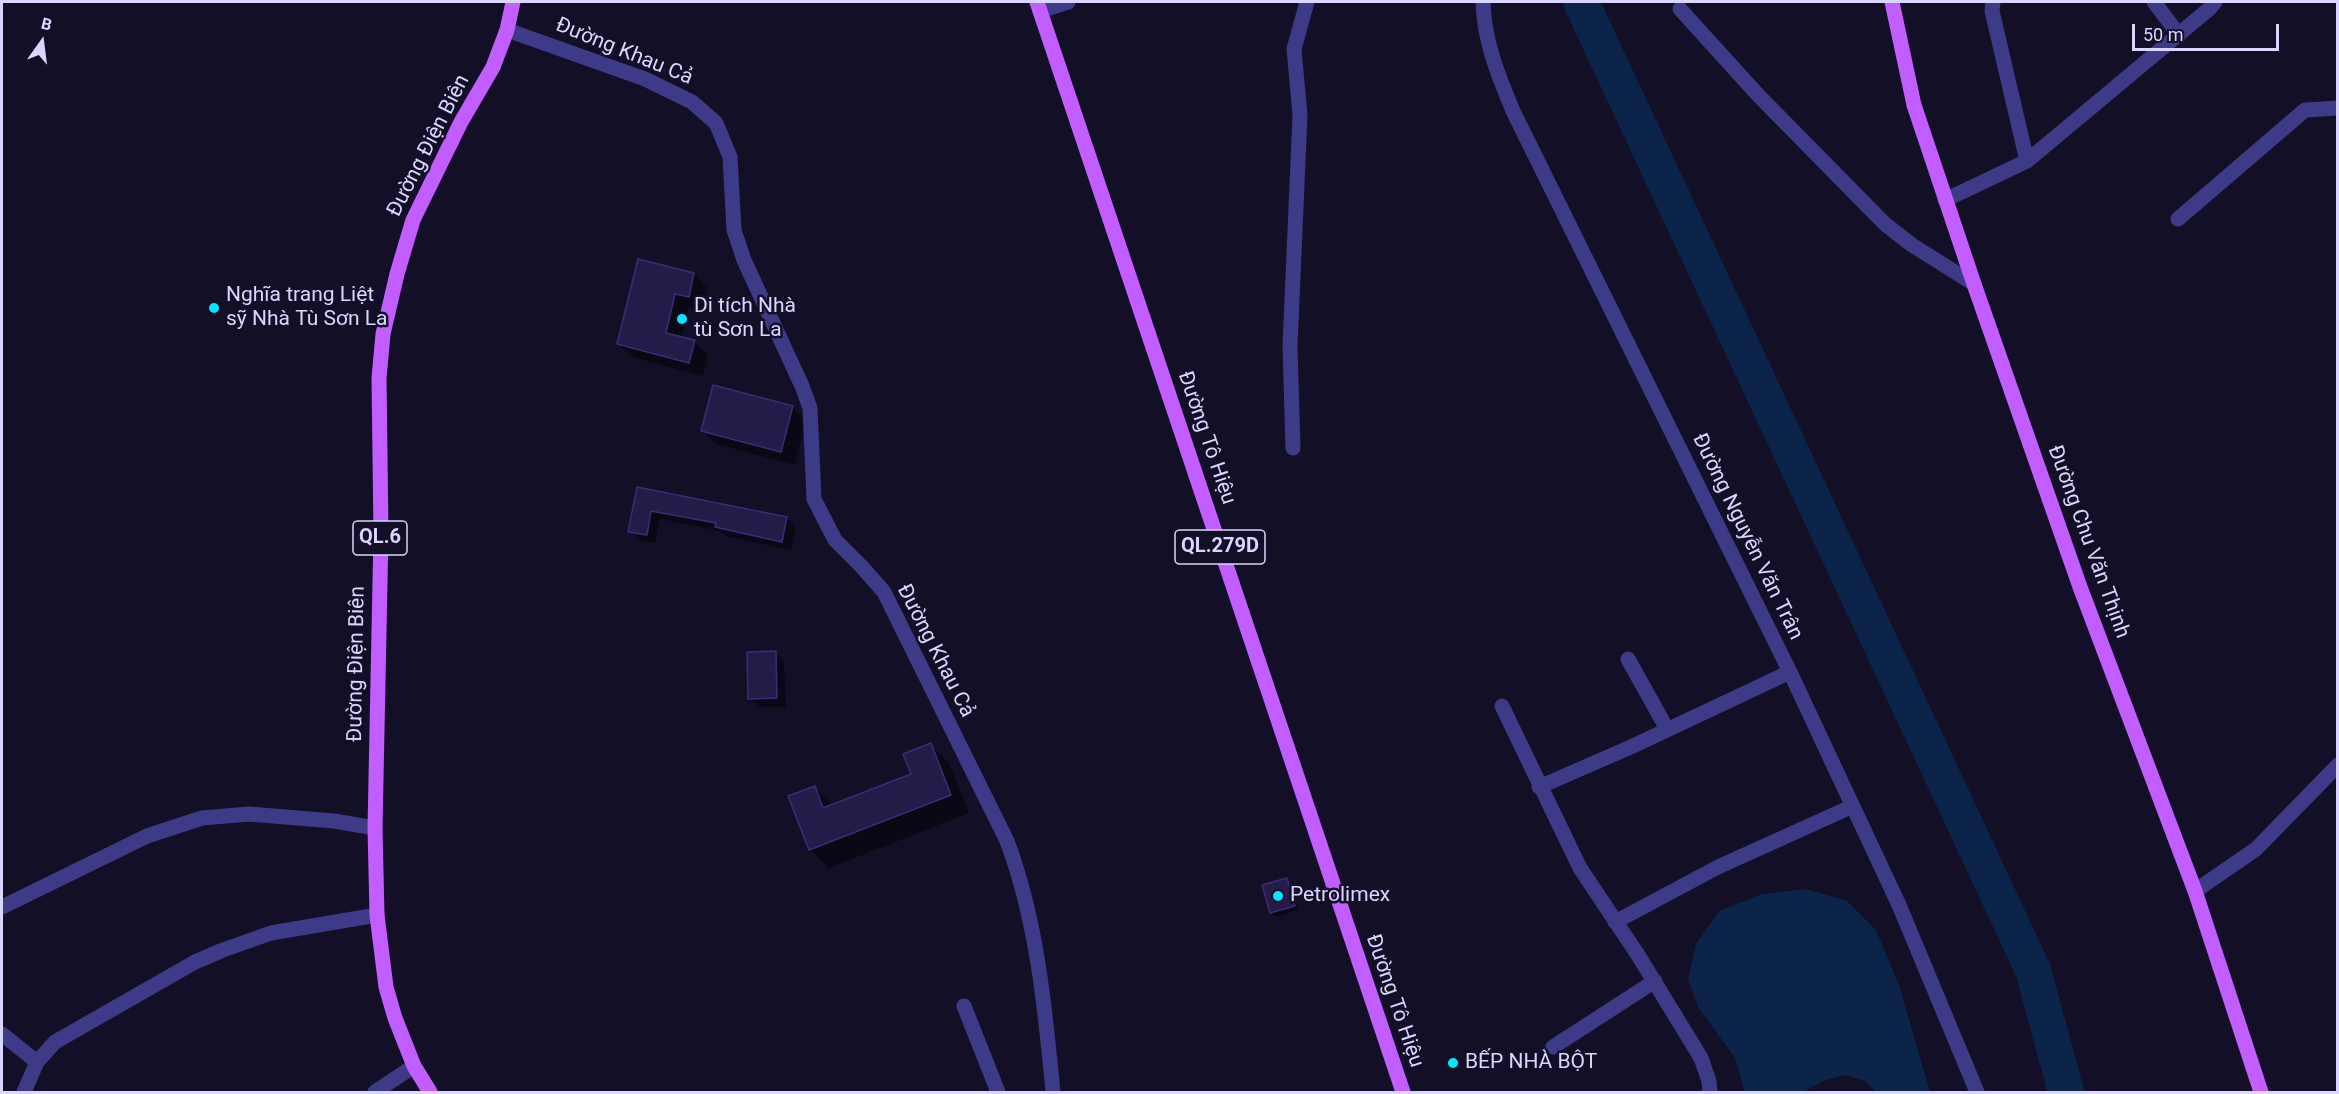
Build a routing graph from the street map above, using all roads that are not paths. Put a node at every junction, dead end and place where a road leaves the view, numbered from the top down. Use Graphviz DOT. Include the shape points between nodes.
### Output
graph roads {
  1 [pos="513,2"];
  2 [pos="1068,2"];
  3 [pos="1306,2"];
  4 [pos="1483,2"];
  5 [pos="1892,2"];
  6 [pos="1993,2"];
  7 [pos="2154,2"];
  8 [pos="2215,2"];
  9 [pos="1038,6"];
  10 [pos="1680,9"];
  11 [pos="507,30"];
  12 [pos="2179,34"];
  13 [pos="2337,108"];
  14 [pos="2027,161"];
  15 [pos="1945,200"];
  16 [pos="2178,219"];
  17 [pos="1974,284"];
  18 [pos="1293,448"];
  19 [pos="1628,659"];
  20 [pos="1790,672"];
  21 [pos="1502,706"];
  22 [pos="1667,729"];
  23 [pos="2337,765"];
  24 [pos="1539,787"];
  25 [pos="1853,806"];
  26 [pos="375,828"];
  27 [pos="2195,891"];
  28 [pos="2,907"];
  29 [pos="377,915"];
  30 [pos="1615,922"];
  31 [pos="1655,981"];
  32 [pos="964,1006"];
  33 [pos="2,1034"];
  34 [pos="1553,1047"];
  35 [pos="37,1062"];
  36 [pos="414,1066"];
  37 [pos="31,1088"];
  38 [pos="375,1092"];
  39 [pos="430,1092"];
  40 [pos="998,1092"];
  41 [pos="1053,1092"];
  42 [pos="1403,1092"];
  43 [pos="1710,1092"];
  44 [pos="1977,1092"];
  45 [pos="2261,1092"];
  1 -- 11 [label="main road, Đường Điện Biên / QL.6"];
  2 -- 9 [label="street"];
  3 -- 18 [label="street" via="1294,49 1300,116 1290,346"];
  4 -- 20 [label="street, Đường Nguyễn Văn Trân" via="1495,70 1513,111"];
  5 -- 15 [label="main road, Đường Chu Văn Thịnh" via="1914,105"];
  6 -- 14 [label="street"];
  7 -- 12 [label="street"];
  8 -- 12 [label="street"];
  9 -- 42 [label="main road, Đường Tô Hiệu / QL.279D"];
  10 -- 17 [label="street" via="1885,224"];
  11 -- 26 [label="main road, Đường Điện Biên / QL.6" via="493,67 413,220 383,334"];
  11 -- 41 [label="street, Đường Khau Cả" via="645,79 692,102 717,123 730,157 735,230 744,260 810,408 813,499 835,540 884,592 1020,875 1029,911"];
  12 -- 14 [label="street"];
  13 -- 16 [label="street" via="2305,110"];
  14 -- 15 [label="street"];
  15 -- 17 [label="main road, Đường Chu Văn Thịnh"];
  17 -- 27 [label="main road, Đường Chu Văn Thịnh" via="2080,587"];
  19 -- 22 [label="street"];
  20 -- 22 [label="street"];
  20 -- 25 [label="street, Đường Nguyễn Văn Trân"];
  21 -- 24 [label="street"];
  22 -- 24 [label="street"];
  23 -- 27 [label="street" via="2256,849"];
  24 -- 30 [label="street" via="1580,868"];
  25 -- 30 [label="street" via="1718,867"];
  25 -- 44 [label="street, Đường Nguyễn Văn Trân"];
  26 -- 28 [label="street" via="249,814 202,818 147,836"];
  26 -- 29 [label="main road, Đường Điện Biên / QL.6"];
  27 -- 45 [label="main road, Đường Chu Văn Thịnh"];
  29 -- 35 [label="street" via="271,933 195,962 55,1042"];
  29 -- 36 [label="main road, Đường Điện Biên / QL.6" via="386,987"];
  30 -- 31 [label="street"];
  31 -- 34 [label="street"];
  31 -- 43 [label="street" via="1701,1058"];
  32 -- 40 [label="street"];
  33 -- 35 [label="street"];
  35 -- 37 [label="street"];
  36 -- 38 [label="street"];
  36 -- 39 [label="main road, Đường Điện Biên / QL.6"];
}
